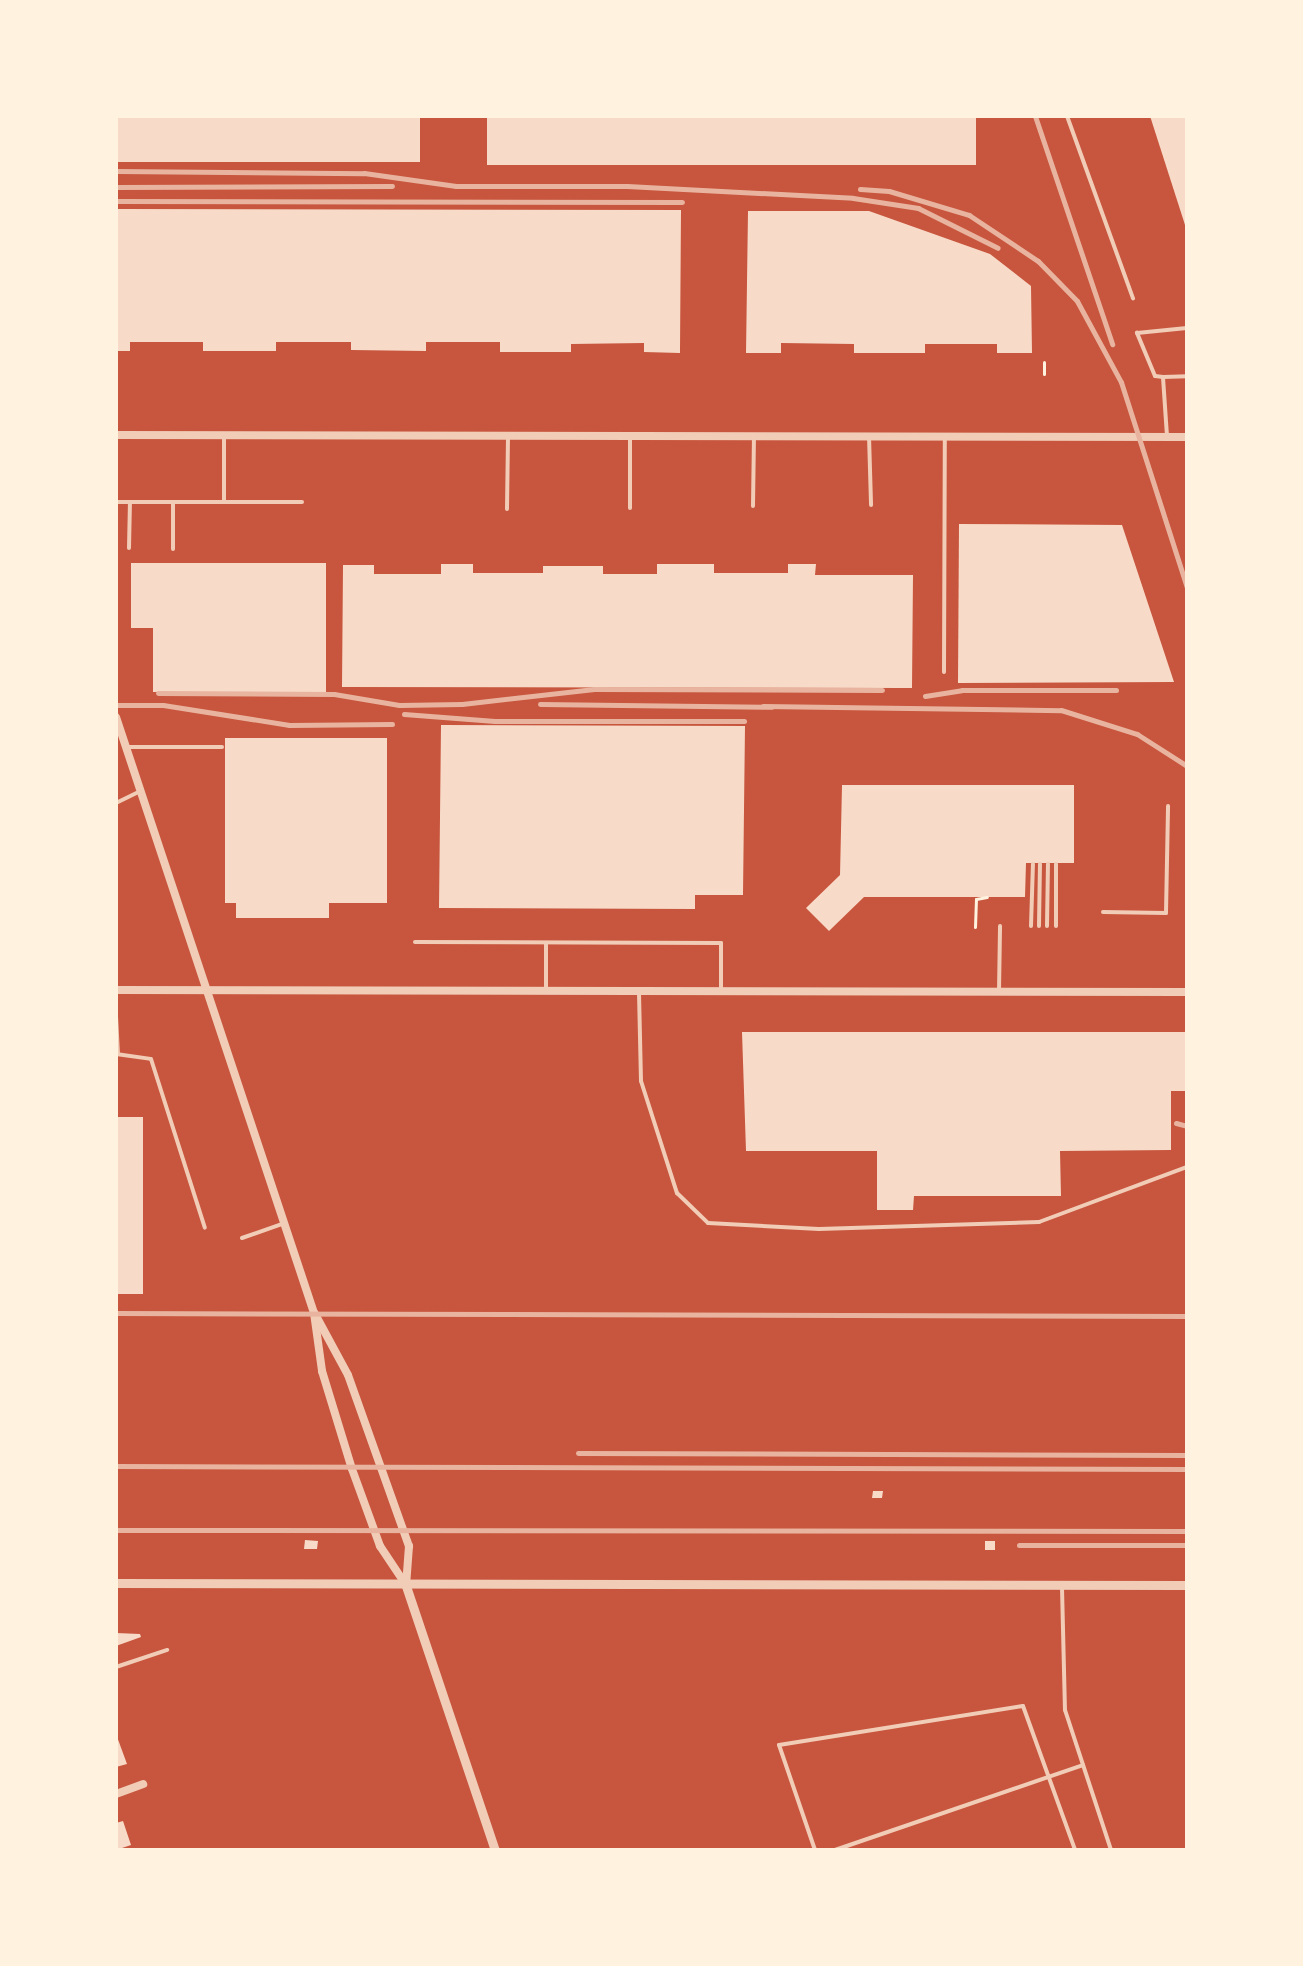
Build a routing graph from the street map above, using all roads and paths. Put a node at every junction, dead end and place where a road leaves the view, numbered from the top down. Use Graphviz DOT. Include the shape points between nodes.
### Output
graph roads {
  1 [pos="1067,116"];
  2 [pos="1133,298"];
  3 [pos="1187,328"];
  4 [pos="1044,362"];
  5 [pos="1044,374"];
  6 [pos="1187,376"];
  7 [pos="1163,377"];
  8 [pos="116,435"];
  9 [pos="224,435"];
  10 [pos="508,436"];
  11 [pos="630,436"];
  12 [pos="754,436"];
  13 [pos="869,436"];
  14 [pos="945,436"];
  15 [pos="1167,436"];
  16 [pos="1187,437"];
  17 [pos="116,502"];
  18 [pos="130,502"];
  19 [pos="173,502"];
  20 [pos="224,502"];
  21 [pos="302,502"];
  22 [pos="871,505"];
  23 [pos="753,506"];
  24 [pos="630,508"];
  25 [pos="507,509"];
  26 [pos="129,548"];
  27 [pos="173,549"];
  28 [pos="944,672"];
  29 [pos="116,717"];
  30 [pos="119,735"];
  31 [pos="126,747"];
  32 [pos="222,747"];
  33 [pos="141,791"];
  34 [pos="116,803"];
  35 [pos="1168,806"];
  36 [pos="1048,864"];
  37 [pos="1056,864"];
  38 [pos="987,897"];
  39 [pos="1103,912"];
  40 [pos="1000,926"];
  41 [pos="1031,926"];
  42 [pos="1039,926"];
  43 [pos="1047,926"];
  44 [pos="1056,926"];
  45 [pos="975,927"];
  46 [pos="415,942"];
  47 [pos="546,943"];
  48 [pos="116,990"];
  49 [pos="207,990"];
  50 [pos="546,991"];
  51 [pos="639,991"];
  52 [pos="721,991"];
  53 [pos="999,992"];
  54 [pos="1187,992"];
  55 [pos="116,1016"];
  56 [pos="117,1054"];
  57 [pos="1187,1167"];
  58 [pos="284,1223"];
  59 [pos="205,1228"];
  60 [pos="242,1238"];
  61 [pos="314,1313"];
  62 [pos="116,1583"];
  63 [pos="1062,1585"];
  64 [pos="1187,1585"];
  65 [pos="406,1586"];
  66 [pos="167,1650"];
  67 [pos="116,1667"];
  68 [pos="1083,1765"];
  69 [pos="1048,1777"];
  70 [pos="143,1784"];
  71 [pos="116,1794"];
  72 [pos="495,1850"];
  73 [pos="815,1850"];
  74 [pos="835,1850"];
  75 [pos="1075,1850"];
  76 [pos="1111,1850"];
  1 -- 2 [label="lane"];
  3 -- 7 [label="lane" via="1137,333 1155,376"];
  4 -- 5 [label="path"];
  6 -- 7 [label="lane"];
  7 -- 15 [label="lane"];
  8 -- 9 [label="street"];
  9 -- 10 [label="street"];
  9 -- 20 [label="lane"];
  10 -- 11 [label="street"];
  10 -- 25 [label="lane"];
  11 -- 12 [label="street"];
  11 -- 24 [label="lane"];
  12 -- 13 [label="street"];
  12 -- 23 [label="lane"];
  13 -- 14 [label="street"];
  13 -- 22 [label="lane"];
  14 -- 15 [label="street"];
  14 -- 28 [label="lane"];
  15 -- 16 [label="street"];
  17 -- 18 [label="lane"];
  18 -- 19 [label="lane"];
  18 -- 26 [label="lane"];
  19 -- 20 [label="lane"];
  19 -- 27 [label="lane"];
  20 -- 21 [label="lane"];
  29 -- 30 [label="street"];
  30 -- 31 [label="street"];
  31 -- 32 [label="lane"];
  31 -- 33 [label="street"];
  33 -- 34 [label="lane"];
  33 -- 49 [label="street"];
  35 -- 39 [label="lane" via="1166,913"];
  36 -- 43 [label="lane"];
  37 -- 44 [label="lane"];
  38 -- 45 [label="path" via="976,899"];
  40 -- 53 [label="lane"];
  41 -- 42 [label="lane" via="1036,864"];
  46 -- 47 [label="lane"];
  47 -- 50 [label="lane"];
  47 -- 52 [label="lane" via="721,943"];
  48 -- 49 [label="street"];
  49 -- 50 [label="street"];
  49 -- 58 [label="street"];
  50 -- 51 [label="street"];
  51 -- 52 [label="street"];
  51 -- 57 [label="lane" via="641,1081 677,1193 708,1223 819,1229 1039,1222"];
  52 -- 53 [label="street"];
  53 -- 54 [label="street"];
  55 -- 56 [label="lane"];
  56 -- 59 [label="lane" via="151,1059"];
  58 -- 60 [label="lane"];
  58 -- 61 [label="street"];
  61 -- 65 [label="street" via="317,1352 352,1469 380,1546"];
  61 -- 65 [label="street" via="348,1375 409,1546"];
  62 -- 65 [label="street"];
  63 -- 64 [label="street"];
  63 -- 65 [label="street"];
  63 -- 68 [label="lane" via="1062,1688"];
  65 -- 72 [label="street"];
  66 -- 67 [label="lane"];
  68 -- 69 [label="lane"];
  68 -- 76 [label="lane"];
  69 -- 73 [label="lane" via="1023,1706 779,1745"];
  69 -- 74 [label="lane"];
  69 -- 75 [label="lane"];
  70 -- 71 [label="street"];
}
